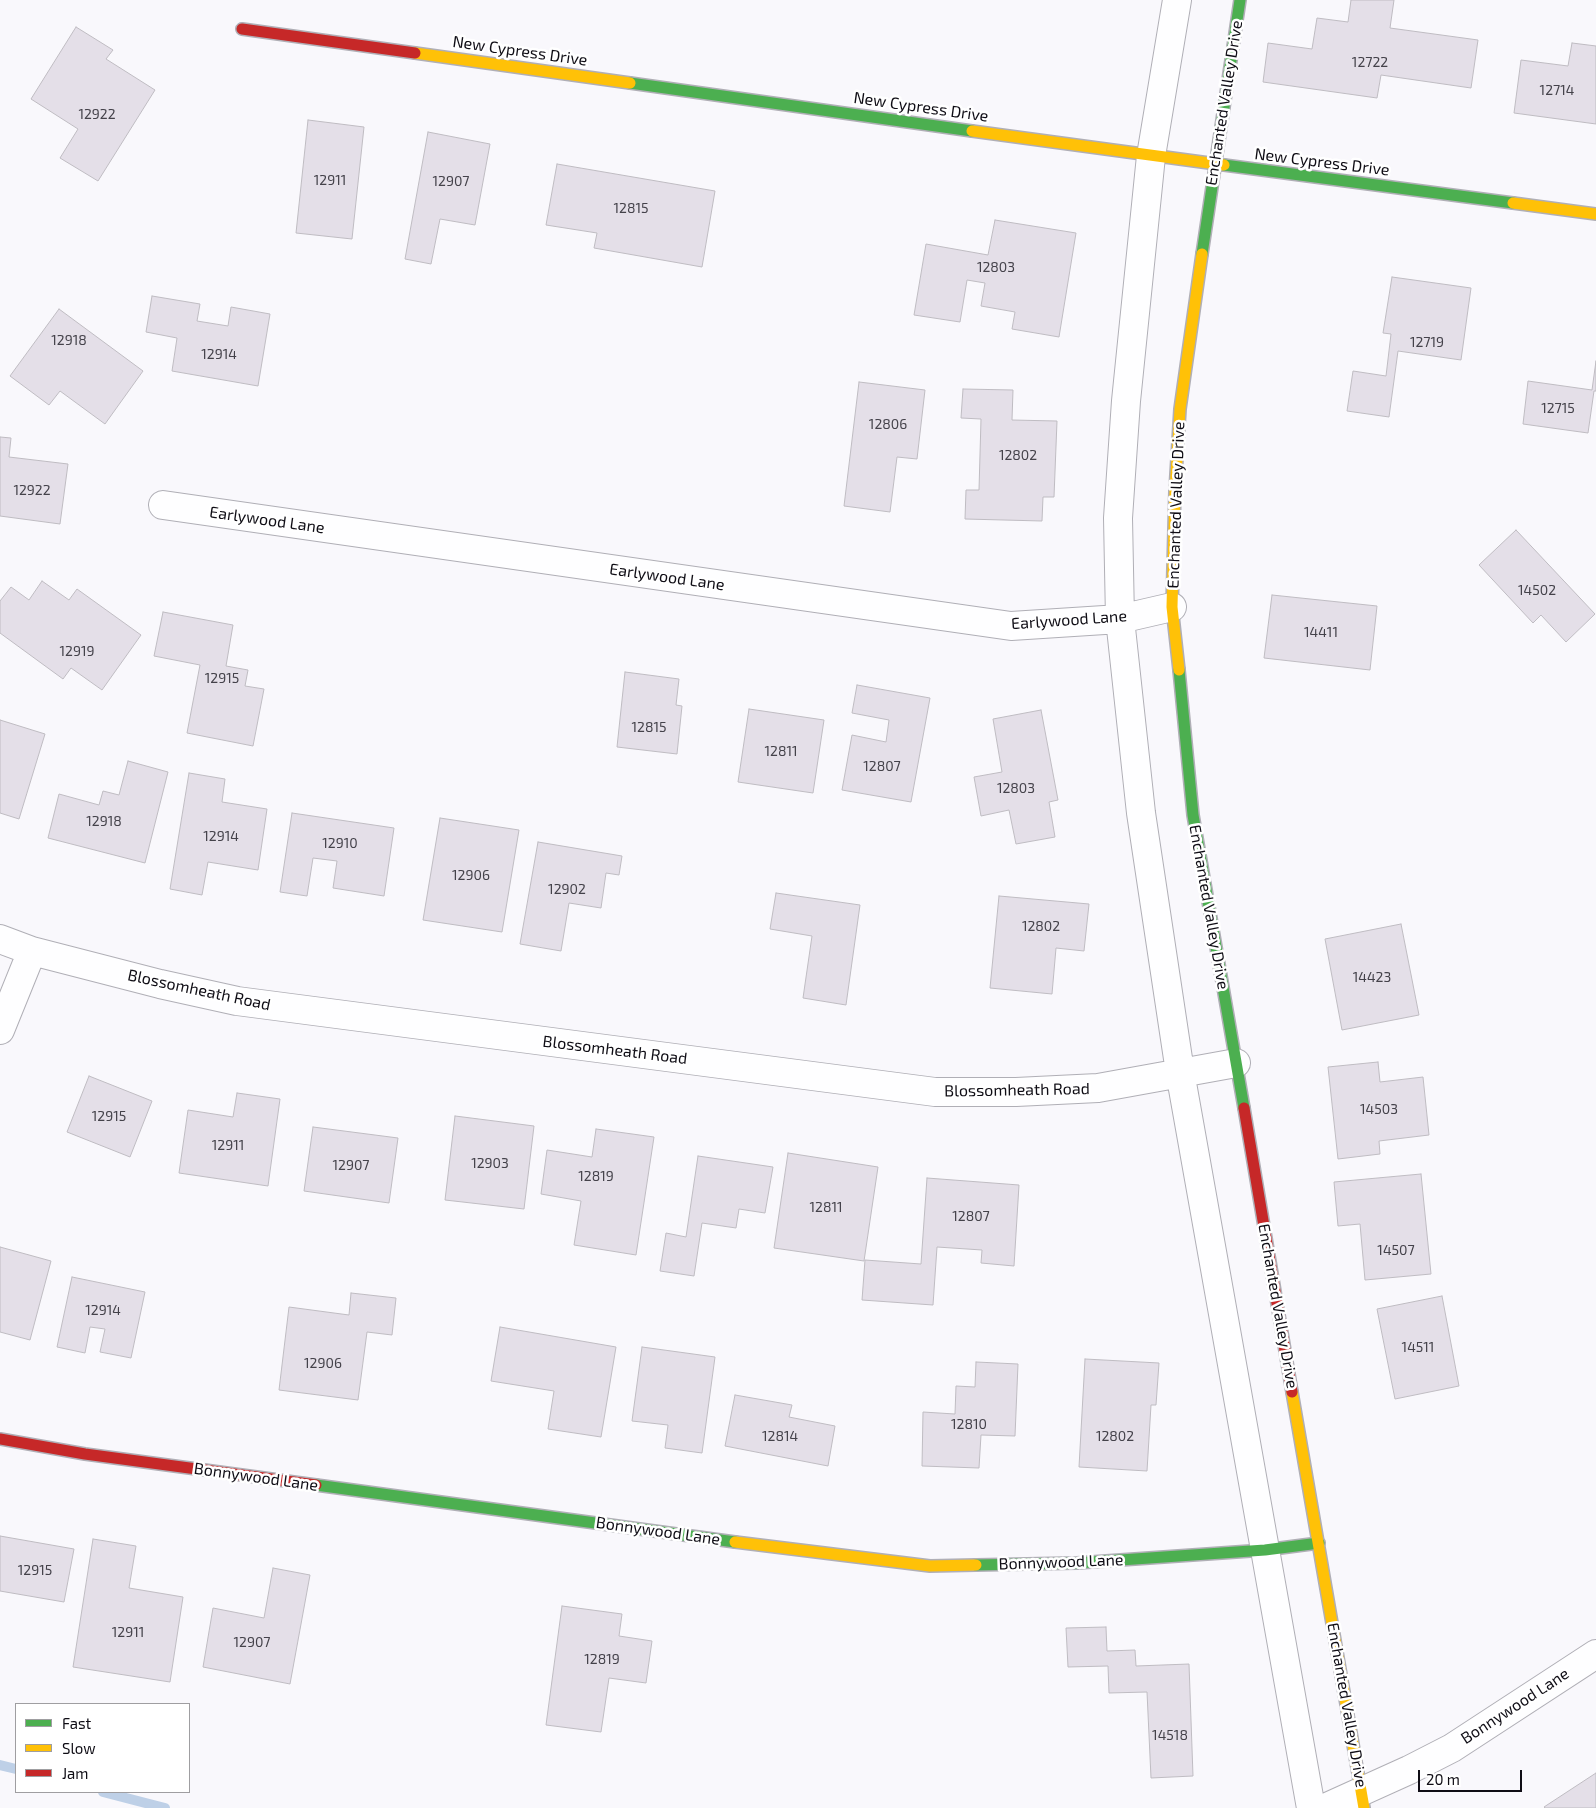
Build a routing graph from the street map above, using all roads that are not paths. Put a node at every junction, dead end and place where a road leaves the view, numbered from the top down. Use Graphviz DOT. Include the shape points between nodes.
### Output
graph roads {
  1 [pos="1177,0"];
  2 [pos="1240,0"];
  3 [pos="242,29"];
  4 [pos="1152,156"];
  5 [pos="1214,164"];
  6 [pos="1596,214"];
  7 [pos="163,505"];
  8 [pos="1172,607"];
  9 [pos="1120,619"];
  10 [pos="0,939"];
  11 [pos="32,951"];
  12 [pos="0,1030"];
  13 [pos="1236,1063"];
  14 [pos="1180,1072"];
  15 [pos="0,1438"];
  16 [pos="1319,1543"];
  17 [pos="1265,1550"];
  18 [pos="1596,1654"];
  19 [pos="1363,1800"];
  20 [pos="1312,1808"];
  21 [pos="1325,1808"];
  1 -- 4 [label="street"];
  2 -- 5 [label="street, Enchanted Valley Drive"];
  3 -- 4 [label="street, New Cypress Drive"];
  4 -- 5 [label="street, New Cypress Drive"];
  4 -- 9 [label="street" via="1118,508"];
  5 -- 6 [label="street, New Cypress Drive"];
  5 -- 8 [label="street, Enchanted Valley Drive" via="1180,409"];
  7 -- 9 [label="street, Earlywood Lane" via="1011,626"];
  8 -- 9 [label="street, Earlywood Lane"];
  8 -- 13 [label="street, Enchanted Valley Drive" via="1193,815"];
  9 -- 14 [label="street" via="1141,813"];
  10 -- 11 [label="street, Blossomheath Road"];
  11 -- 12 [label="street"];
  11 -- 14 [label="street, Blossomheath Road" via="237,1001 935,1092 1098,1088"];
  13 -- 14 [label="street, Blossomheath Road"];
  13 -- 16 [label="street, Enchanted Valley Drive"];
  14 -- 17 [label="street"];
  15 -- 17 [label="street, Bonnywood Lane" via="85,1454 930,1566 1077,1563"];
  16 -- 17 [label="street, Bonnywood Lane"];
  16 -- 19 [label="street, Enchanted Valley Drive"];
  17 -- 20 [label="street"];
  18 -- 19 [label="street, Bonnywood Lane" via="1452,1748"];
  19 -- 21 [label="street, Bonnywood Lane"];
}
